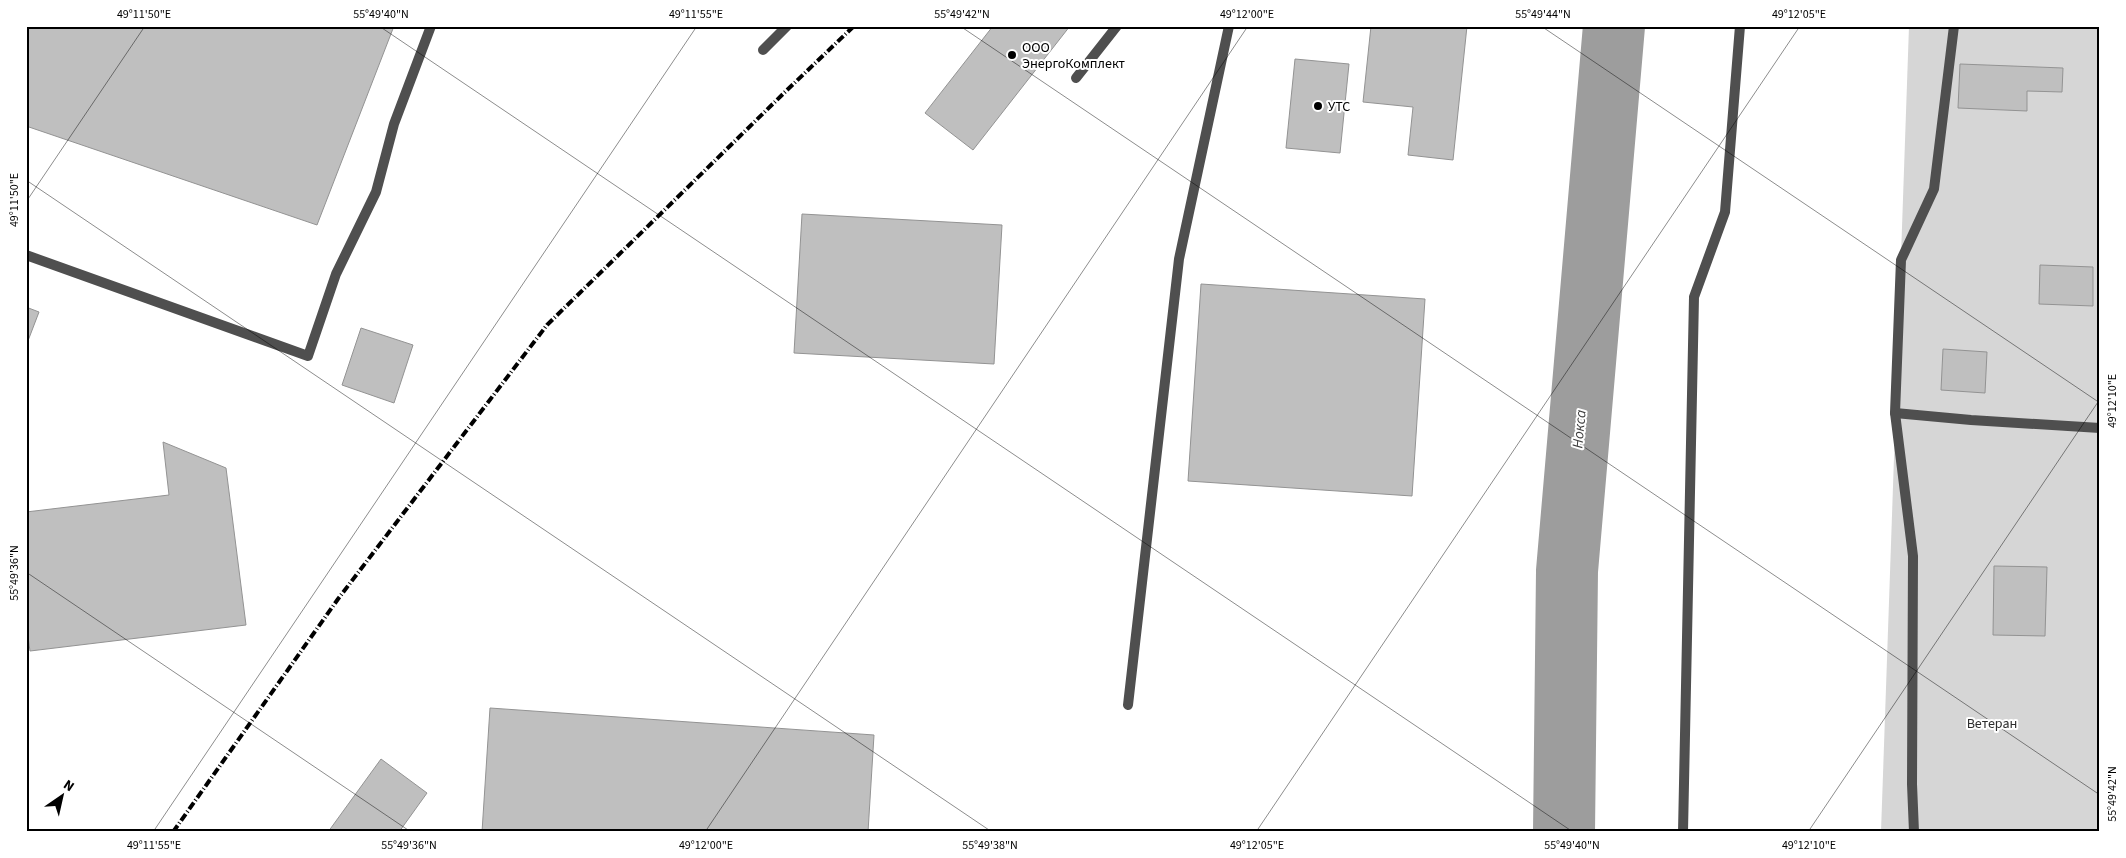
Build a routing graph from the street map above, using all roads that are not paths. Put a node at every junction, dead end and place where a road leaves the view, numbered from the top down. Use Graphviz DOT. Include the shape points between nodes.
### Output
graph roads {
  1 [pos="431,26"];
  2 [pos="787,26"];
  3 [pos="1117,26"];
  4 [pos="1229,26"];
  5 [pos="1740,26"];
  6 [pos="1954,26"];
  7 [pos="763,50"];
  8 [pos="1076,78"];
  9 [pos="26,255"];
  10 [pos="1895,413"];
  11 [pos="2100,428"];
  12 [pos="1128,705"];
  13 [pos="1683,832"];
  14 [pos="1914,832"];
  1 -- 9 [label="lane" via="394,124 376,192 336,274 308,356"];
  2 -- 7 [label="lane"];
  3 -- 8 [label="lane"];
  4 -- 12 [label="lane" via="1179,259"];
  5 -- 13 [label="lane" via="1725,212 1694,297"];
  6 -- 10 [label="lane" via="1934,188 1901,260"];
  10 -- 11 [label="lane"];
  10 -- 14 [label="lane" via="1914,556"];
}
